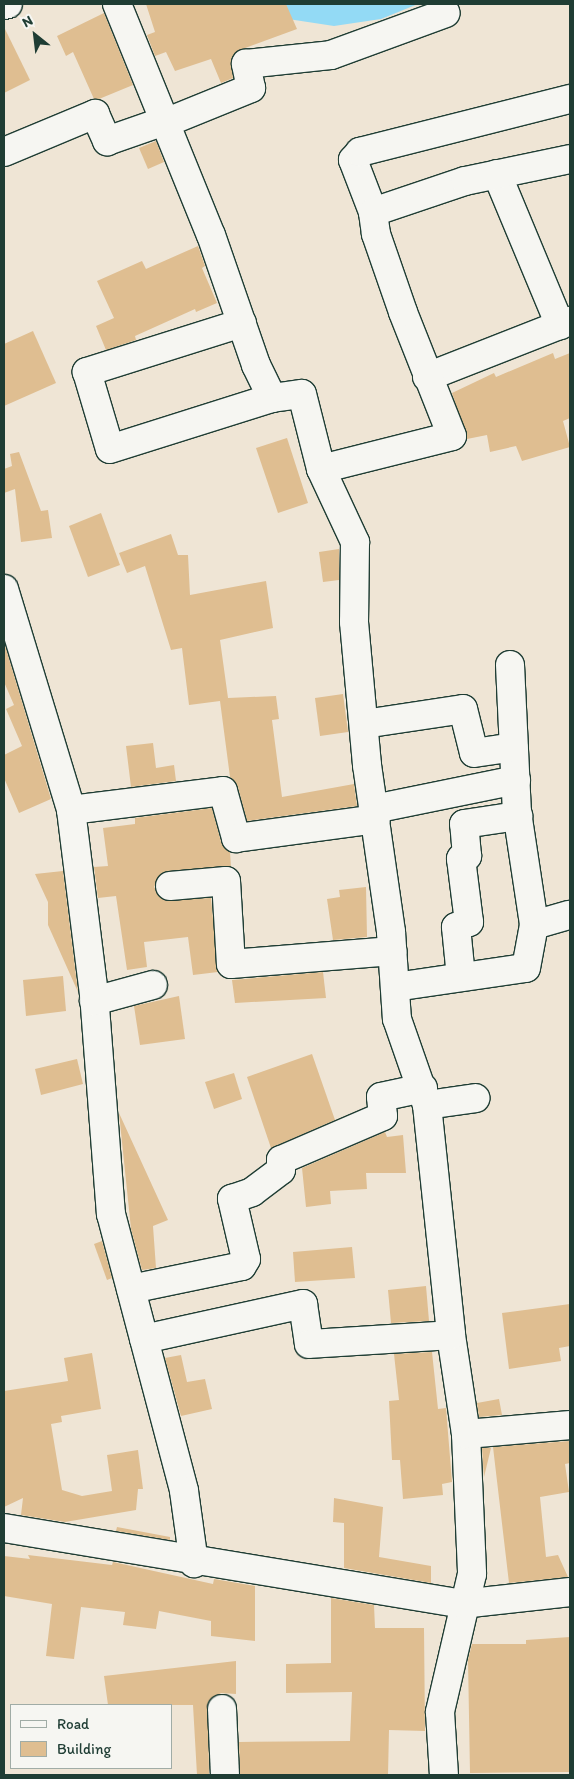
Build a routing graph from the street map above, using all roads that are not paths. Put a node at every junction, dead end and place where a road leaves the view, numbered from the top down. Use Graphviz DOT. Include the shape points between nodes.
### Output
graph roads {
  1 [pos="8,4"];
  2 [pos="117,4"];
  3 [pos="4,6"];
  4 [pos="446,13"];
  5 [pos="570,99"];
  6 [pos="165,122"];
  7 [pos="4,152"];
  8 [pos="570,159"];
  9 [pos="497,174"];
  10 [pos="373,212"];
  11 [pos="242,323"];
  12 [pos="565,323"];
  13 [pos="427,377"];
  14 [pos="272,398"];
  15 [pos="321,469"];
  16 [pos="4,589"];
  17 [pos="510,665"];
  18 [pos="364,724"];
  19 [pos="514,747"];
  20 [pos="516,780"];
  21 [pos="71,810"];
  22 [pos="375,814"];
  23 [pos="518,816"];
  24 [pos="170,886"];
  25 [pos="570,915"];
  26 [pos="534,925"];
  27 [pos="392,951"];
  28 [pos="462,978"];
  29 [pos="153,985"];
  30 [pos="395,987"];
  31 [pos="94,1001"];
  32 [pos="425,1097"];
  33 [pos="476,1098"];
  34 [pos="131,1289"];
  35 [pos="451,1335"];
  36 [pos="144,1338"];
  37 [pos="570,1425"];
  38 [pos="466,1434"];
  39 [pos="4,1528"];
  40 [pos="194,1563"];
  41 [pos="570,1592"];
  42 [pos="462,1604"];
  43 [pos="222,1709"];
  44 [pos="225,1775"];
  45 [pos="444,1775"];
  1 -- 3 [label="street"];
  2 -- 6 [label="street"];
  4 -- 6 [label="street" via="331,55 246,64 251,88"];
  5 -- 10 [label="street" via="360,152 353,160"];
  6 -- 7 [label="street" via="107,141 95,114"];
  6 -- 11 [label="street"];
  8 -- 9 [label="street"];
  9 -- 10 [label="street"];
  9 -- 12 [label="street"];
  10 -- 13 [label="street" via="376,234"];
  11 -- 14 [label="street"];
  11 -- 14 [label="street" via="87,372 110,449"];
  12 -- 13 [label="street"];
  13 -- 15 [label="street" via="452,436"];
  14 -- 15 [label="street" via="302,394"];
  15 -- 18 [label="street" via="355,542 354,622"];
  16 -- 21 [label="street"];
  17 -- 19 [label="street"];
  18 -- 19 [label="street" via="464,710 474,752"];
  18 -- 22 [label="street"];
  19 -- 20 [label="street"];
  20 -- 22 [label="street"];
  20 -- 23 [label="street"];
  21 -- 22 [label="street" via="223,791 236,838"];
  21 -- 31 [label="street"];
  22 -- 27 [label="street"];
  23 -- 26 [label="street"];
  23 -- 28 [label="street" via="464,824 467,856 461,859 469,922 456,927"];
  24 -- 27 [label="street" via="226,881 231,964"];
  25 -- 26 [label="street"];
  26 -- 28 [label="street" via="526,968"];
  27 -- 30 [label="street"];
  28 -- 30 [label="street"];
  29 -- 31 [label="street"];
  30 -- 32 [label="street" via="397,1019"];
  31 -- 34 [label="street" via="111,1214"];
  32 -- 33 [label="street"];
  32 -- 34 [label="street" via="381,1097 383,1116 281,1160 280,1170 252,1192 232,1199 246,1259 242,1266"];
  32 -- 35 [label="street"];
  34 -- 36 [label="street"];
  35 -- 36 [label="street" via="309,1344 303,1304"];
  35 -- 38 [label="street"];
  36 -- 40 [label="street" via="184,1491"];
  37 -- 38 [label="street"];
  38 -- 42 [label="street" via="472,1574"];
  39 -- 40 [label="street"];
  40 -- 42 [label="street"];
  41 -- 42 [label="street"];
  42 -- 45 [label="street" via="440,1712"];
  43 -- 44 [label="street"];
}
